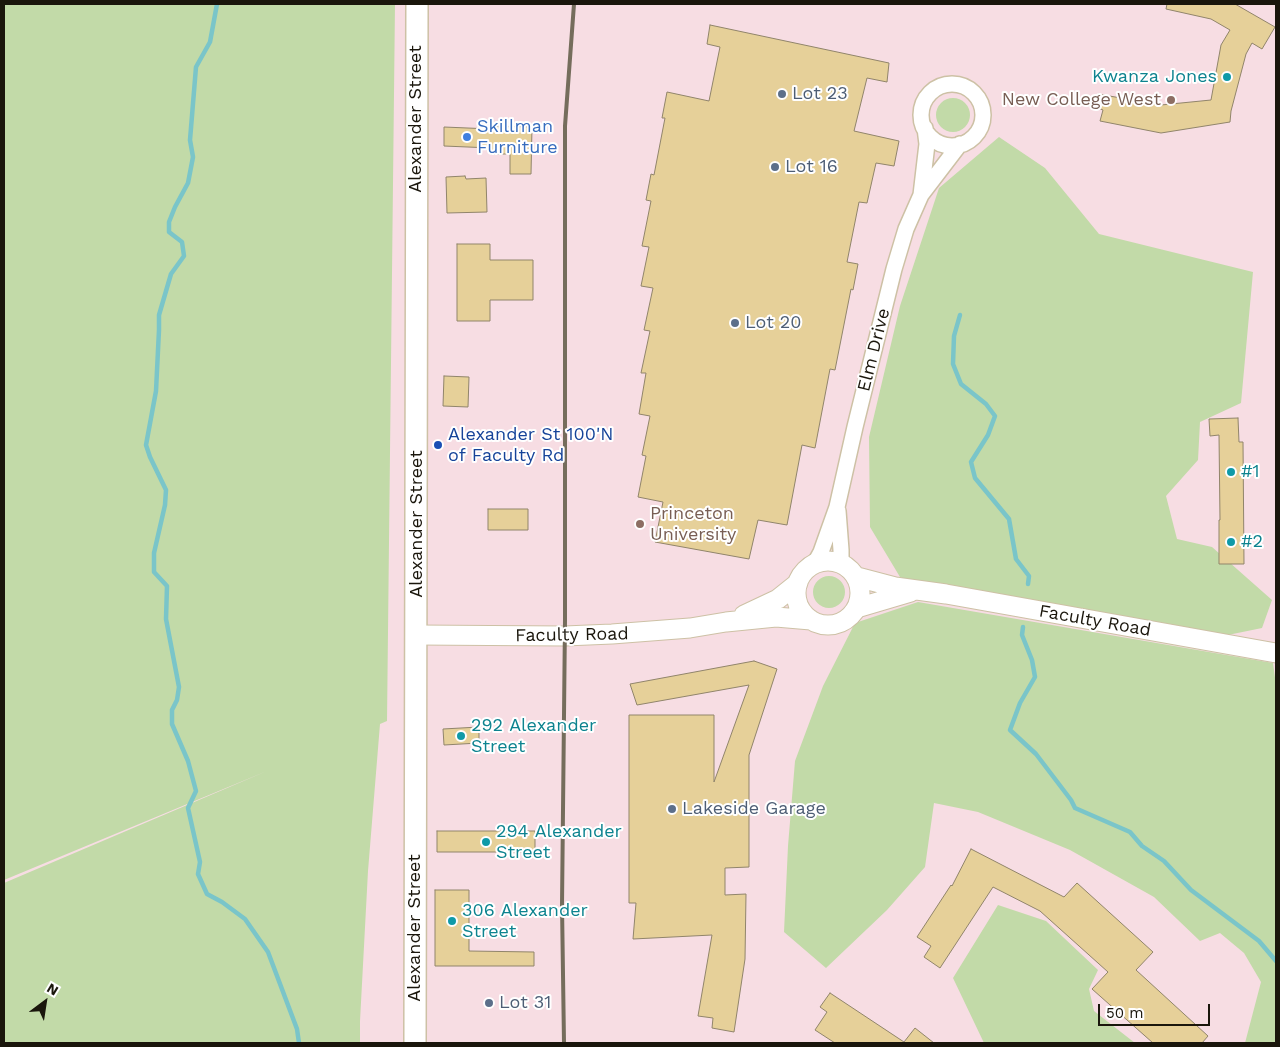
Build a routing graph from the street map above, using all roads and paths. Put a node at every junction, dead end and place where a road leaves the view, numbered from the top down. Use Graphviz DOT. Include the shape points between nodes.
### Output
graph roads {
  1 [pos="417,4"];
  2 [pos="925,128"];
  3 [pos="960,144"];
  4 [pos="921,195"];
  5 [pos="838,507"];
  6 [pos="815,563"];
  7 [pos="841,563"];
  8 [pos="857,577"];
  9 [pos="798,583"];
  10 [pos="914,591"];
  11 [pos="857,608"];
  12 [pos="811,620"];
  13 [pos="726,622"];
  14 [pos="416,635"];
  15 [pos="1276,654"];
  16 [pos="415,1043"];
  1 -- 14 [label="main road, Alexander Street"];
  2 -- 3 [label="street" via="942,144"];
  2 -- 3 [label="street" via="922,111 931,92 949,84 967,88 979,99 982,125 977,134"];
  2 -- 4 [label="street, Elm Drive" via="927,144"];
  3 -- 4 [label="street, Elm Drive"];
  4 -- 5 [label="street, Elm Drive" via="894,269"];
  5 -- 6 [label="street, Elm Drive"];
  5 -- 7 [label="street, Elm Drive"];
  6 -- 7 [label="street"];
  6 -- 9 [label="street"];
  7 -- 8 [label="street"];
  8 -- 10 [label="street, Faculty Road"];
  8 -- 11 [label="street" via="860,598"];
  9 -- 12 [label="street" via="798,603"];
  9 -- 13 [label="street, Faculty Road" via="778,600"];
  10 -- 11 [label="street, Faculty Road"];
  10 -- 15 [label="street, Faculty Road"];
  11 -- 12 [label="street" via="852,615 836,624"];
  12 -- 13 [label="street, Faculty Road" via="776,617"];
  13 -- 14 [label="street, Faculty Road" via="690,628 565,636"];
  14 -- 16 [label="main road, Alexander Street"];
}
